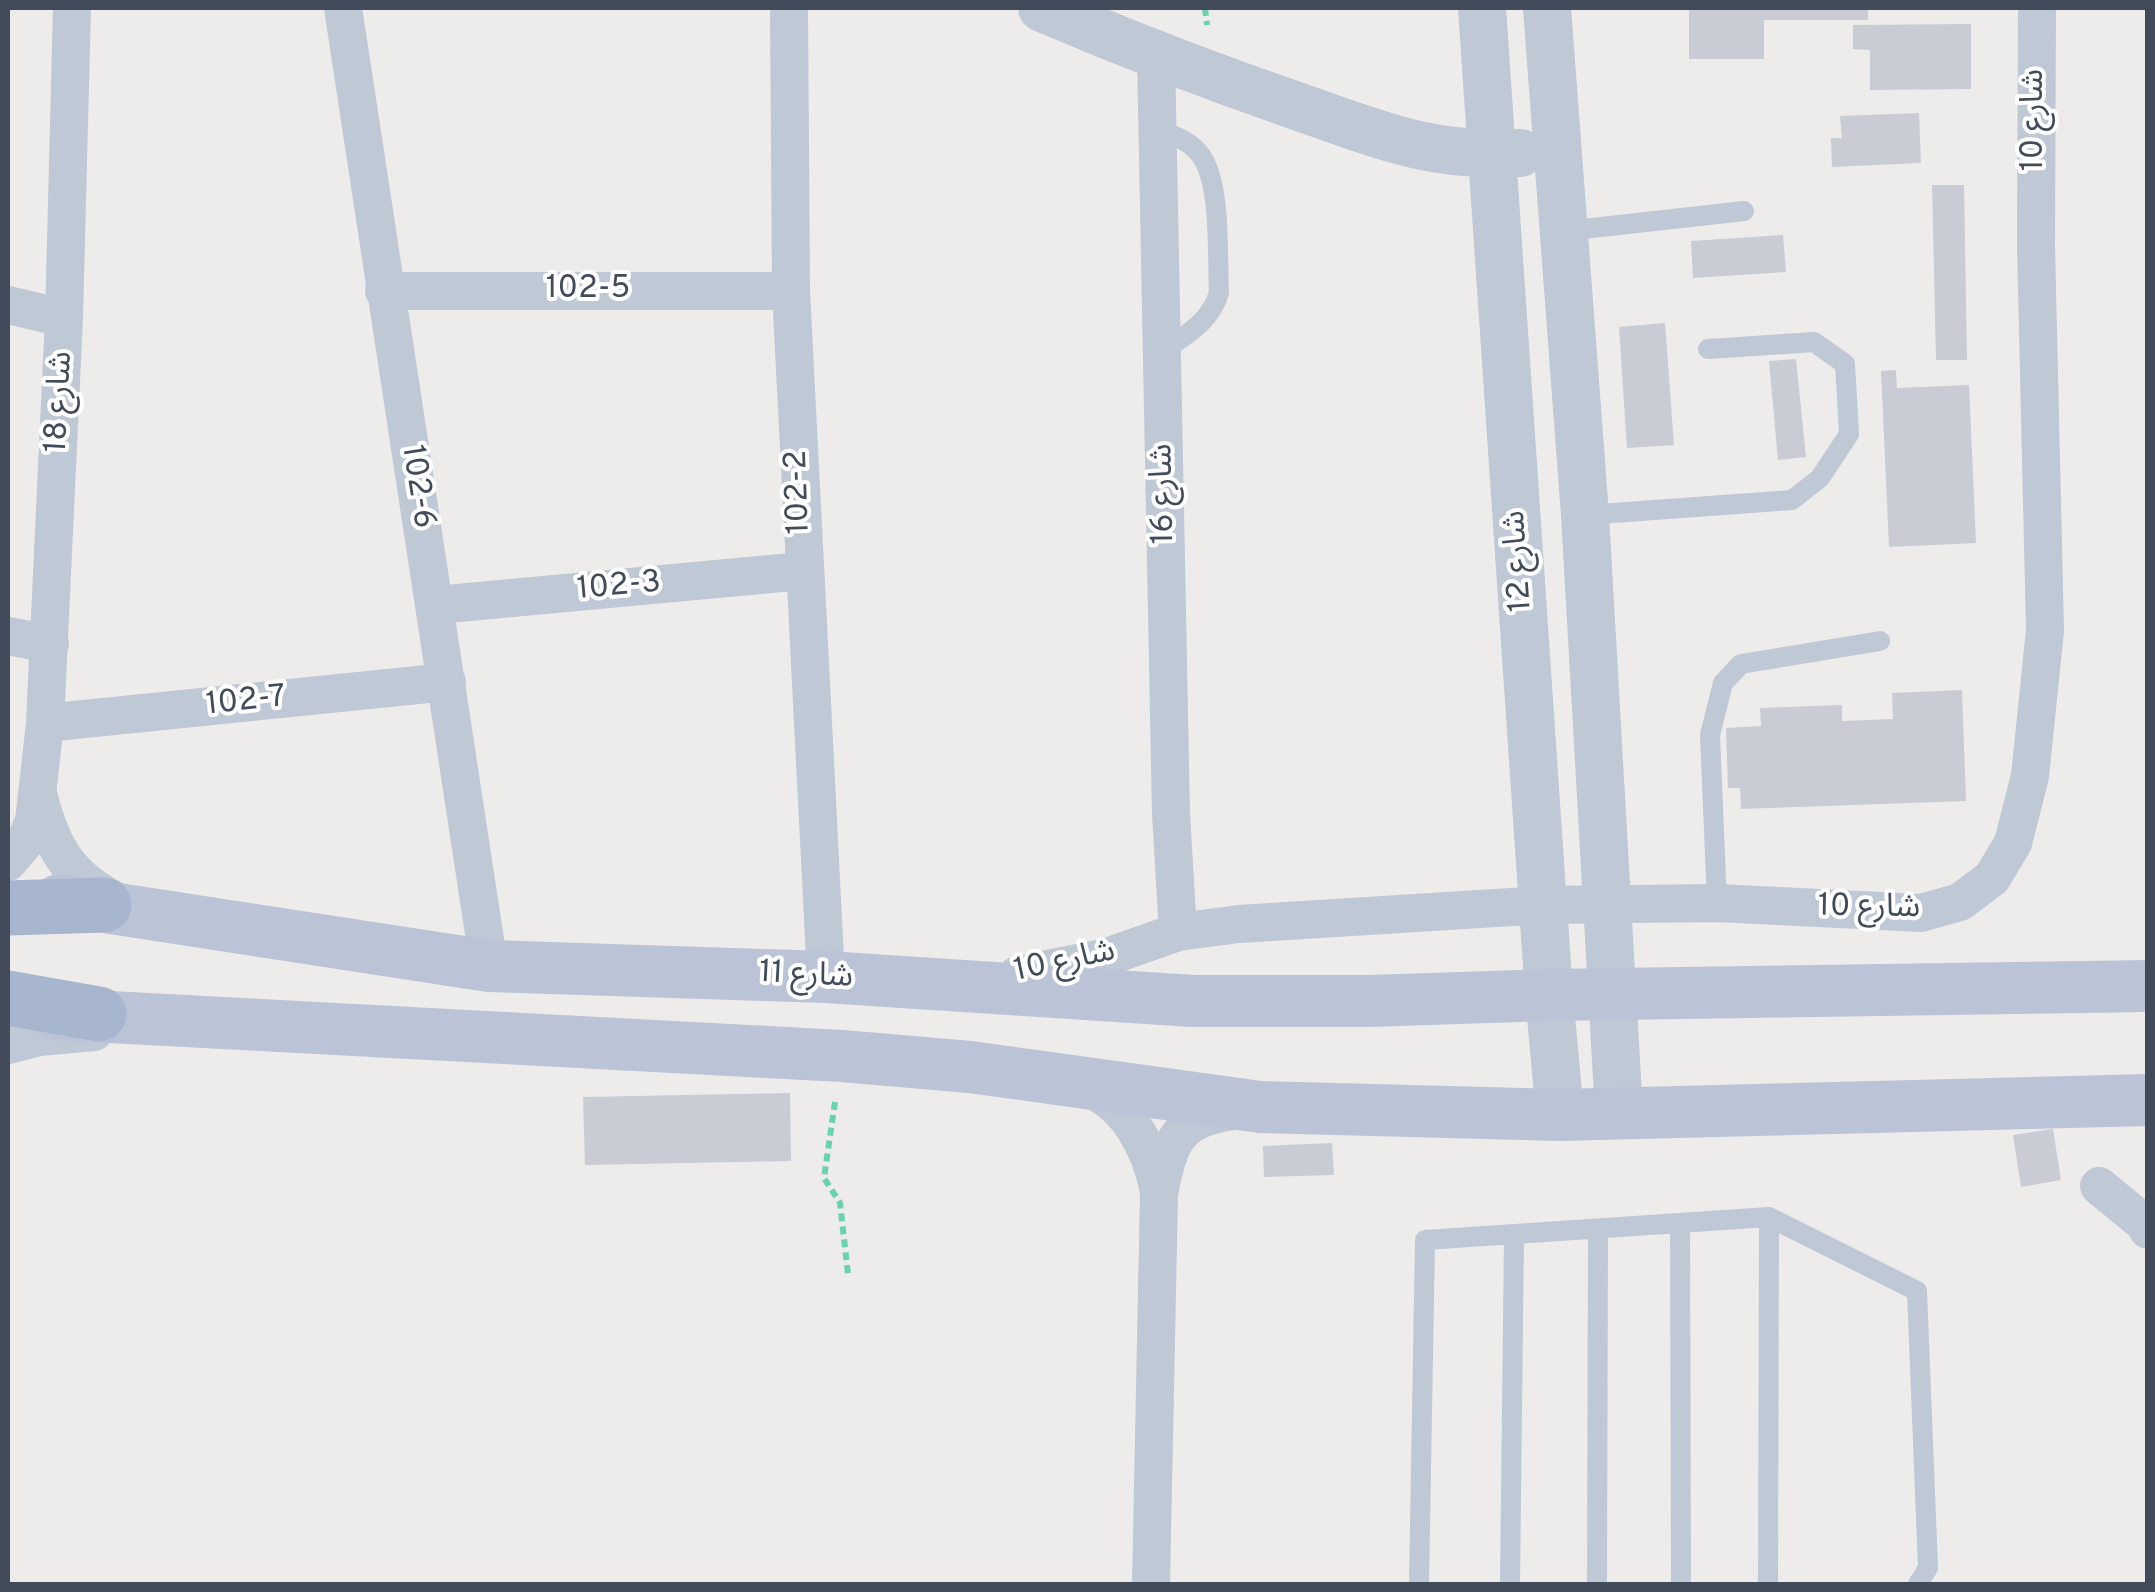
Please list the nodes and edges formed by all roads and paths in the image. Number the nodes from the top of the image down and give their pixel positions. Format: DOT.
graph roads {
  1 [pos="72,8"];
  2 [pos="343,8"];
  3 [pos="789,8"];
  4 [pos="1042,8"];
  5 [pos="1482,8"];
  6 [pos="1547,8"];
  7 [pos="2036,8"];
  8 [pos="1156,56"];
  9 [pos="1158,130"];
  10 [pos="1558,150"];
  11 [pos="1492,154"];
  12 [pos="1744,211"];
  13 [pos="1565,230"];
  14 [pos="384,291"];
  15 [pos="791,291"];
  16 [pos="8,305"];
  17 [pos="64,318"];
  18 [pos="1708,350"];
  19 [pos="1162,352"];
  20 [pos="1585,515"];
  21 [pos="803,571"];
  22 [pos="436,605"];
  23 [pos="8,636"];
  24 [pos="1880,641"];
  25 [pos="50,644"];
  26 [pos="446,682"];
  27 [pos="45,723"];
  28 [pos="39,797"];
  29 [pos="8,862"];
  30 [pos="8,895"];
  31 [pos="1716,903"];
  32 [pos="1544,905"];
  33 [pos="1606,905"];
  34 [pos="8,908"];
  35 [pos="122,909"];
  36 [pos="1178,932"];
  37 [pos="489,966"];
  38 [pos="826,977"];
  39 [pos="925,984"];
  40 [pos="2148,986"];
  41 [pos="1549,995"];
  42 [pos="1610,995"];
  43 [pos="8,998"];
  44 [pos="8,1013"];
  45 [pos="99,1014"];
  46 [pos="206,1024"];
  47 [pos="8,1045"];
  48 [pos="842,1056"];
  49 [pos="1065,1080"];
  50 [pos="2148,1100"];
  51 [pos="1260,1108"];
  52 [pos="1560,1114"];
  53 [pos="1619,1114"];
  54 [pos="2099,1186"];
  55 [pos="1159,1194"];
  56 [pos="1770,1217"];
  57 [pos="1680,1224"];
  58 [pos="1598,1229"];
  59 [pos="2148,1230"];
  60 [pos="1514,1236"];
  61 [pos="848,1274"];
  62 [pos="1151,1584"];
  63 [pos="1419,1584"];
  64 [pos="1510,1584"];
  65 [pos="1596,1584"];
  66 [pos="1681,1584"];
  67 [pos="1768,1584"];
  68 [pos="1918,1584"];
  1 -- 17 [label="street, شارع 18"];
  2 -- 14 [label="street, 102-6"];
  3 -- 15 [label="street, 102-2"];
  4 -- 8 [label="street"];
  5 -- 11 [label="street, شارع 12"];
  6 -- 10 [label="street, شارع 12"];
  7 -- 31 [label="street, شارع 10"];
  8 -- 9 [label="street, شارع 16"];
  8 -- 11 [label="street"];
  9 -- 19 [label="street, شارع 16"];
  9 -- 19 [label="lane"];
  10 -- 11 [label="street"];
  10 -- 13 [label="street, شارع 12"];
  11 -- 32 [label="street, شارع 12"];
  12 -- 13 [label="lane"];
  13 -- 20 [label="street, شارع 12"];
  14 -- 15 [label="street, 102-5"];
  14 -- 22 [label="street, 102-6"];
  15 -- 21 [label="street, 102-2"];
  16 -- 17 [label="street"];
  17 -- 25 [label="street, شارع 18"];
  18 -- 20 [label="lane"];
  19 -- 36 [label="street, شارع 16"];
  20 -- 33 [label="street, شارع 12"];
  21 -- 22 [label="street, 102-3"];
  21 -- 38 [label="street, 102-2"];
  22 -- 26 [label="street, 102-6"];
  23 -- 25 [label="street"];
  24 -- 31 [label="lane"];
  25 -- 27 [label="street, شارع 18"];
  26 -- 27 [label="street, 102-7"];
  26 -- 37 [label="street, 102-6"];
  27 -- 28 [label="street, شارع 18"];
  28 -- 29 [label="street"];
  28 -- 35 [label="street"];
  30 -- 35 [label="main road, شارع 11"];
  31 -- 33 [label="street, شارع 10"];
  32 -- 33 [label="street, شارع 10"];
  32 -- 36 [label="street, شارع 10"];
  32 -- 41 [label="street, شارع 12"];
  33 -- 42 [label="street, شارع 12"];
  34 -- 35 [label="main road"];
  35 -- 37 [label="main road, شارع 11"];
  36 -- 39 [label="street, شارع 10"];
  37 -- 38 [label="main road, شارع 11"];
  38 -- 39 [label="main road, شارع 11"];
  39 -- 41 [label="main road, شارع 11"];
  40 -- 42 [label="main road, شارع 11"];
  41 -- 42 [label="main road, شارع 11"];
  41 -- 52 [label="street, شارع 12"];
  42 -- 53 [label="street, شارع 12"];
  43 -- 45 [label="main road"];
  44 -- 45 [label="main road"];
  45 -- 46 [label="main road"];
  46 -- 47 [label="street"];
  46 -- 48 [label="main road"];
  48 -- 49 [label="main road"];
  48 -- 61 [label="path"];
  49 -- 51 [label="main road"];
  49 -- 55 [label="street"];
  50 -- 53 [label="main road"];
  51 -- 52 [label="main road"];
  51 -- 55 [label="street"];
  52 -- 53 [label="main road"];
  54 -- 59 [label="street"];
  55 -- 62 [label="street"];
  56 -- 57 [label="lane"];
  56 -- 67 [label="lane"];
  56 -- 68 [label="lane"];
  57 -- 58 [label="lane"];
  57 -- 66 [label="lane"];
  58 -- 60 [label="lane"];
  58 -- 65 [label="lane"];
  60 -- 63 [label="lane"];
  60 -- 64 [label="lane"];
}
